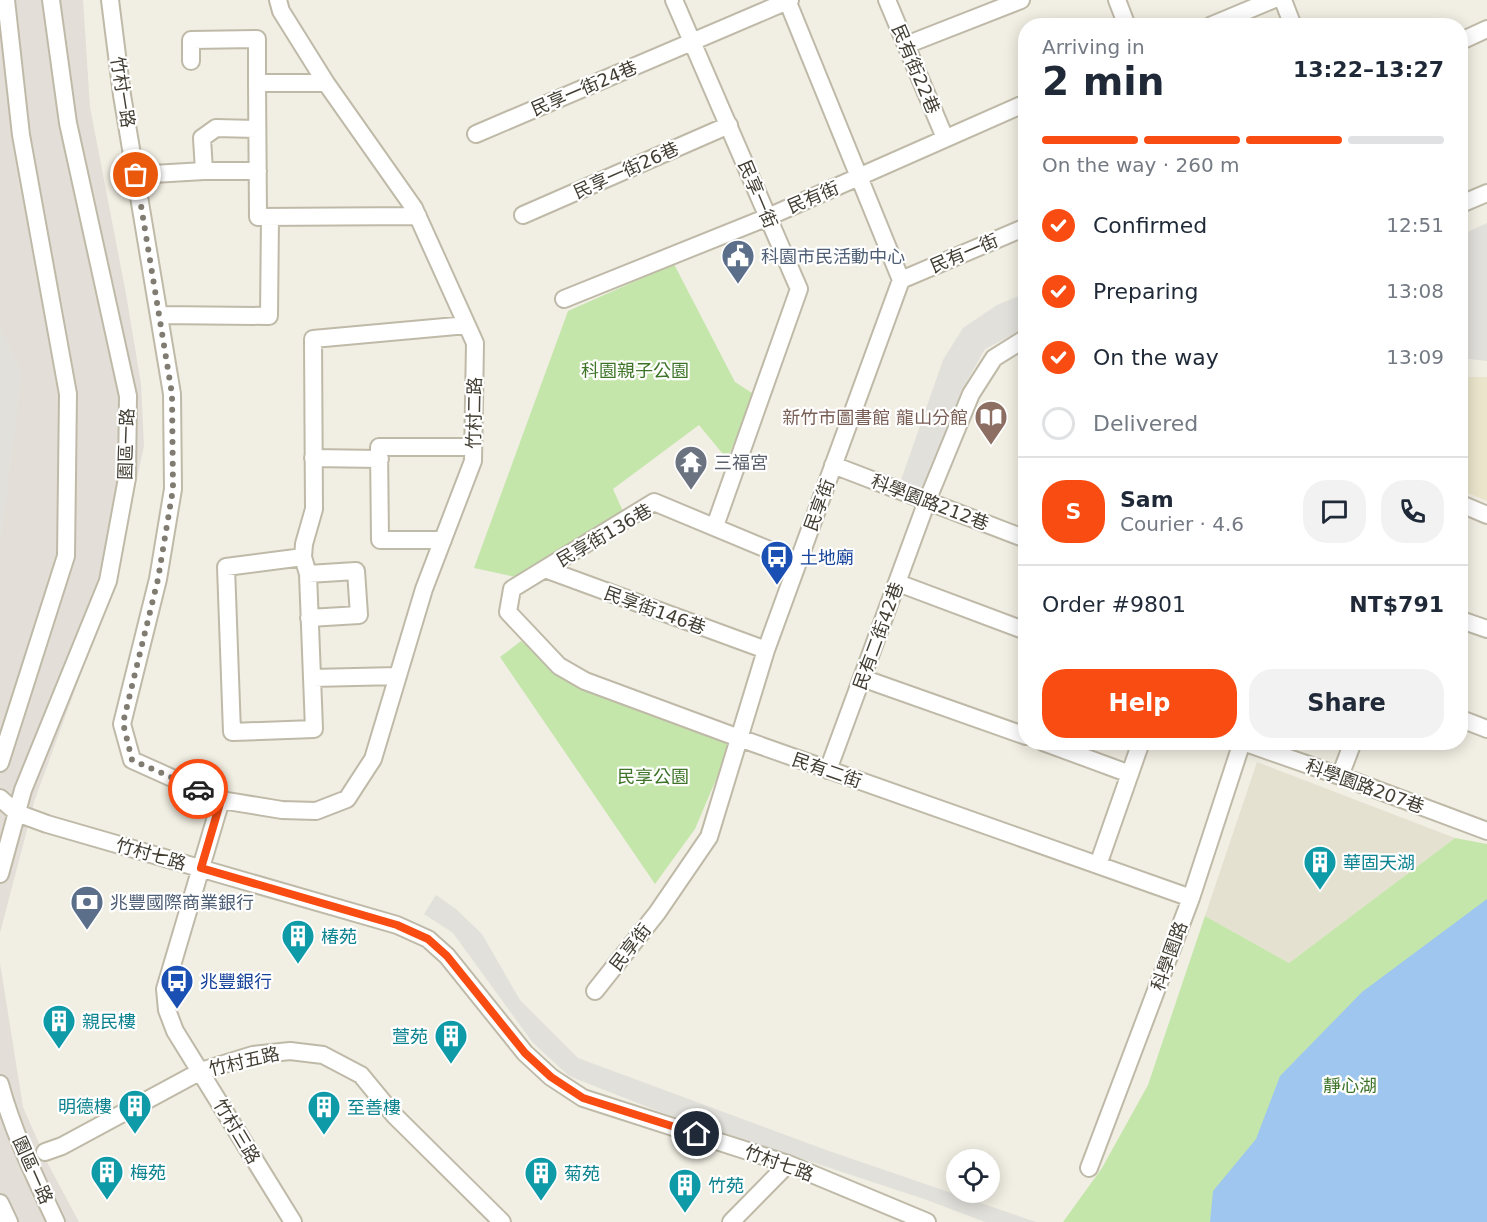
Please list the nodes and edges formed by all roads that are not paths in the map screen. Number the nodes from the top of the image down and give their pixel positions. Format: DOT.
graph roads {
  1 [pos="6,0"];
  2 [pos="51,0"];
  3 [pos="110,0"];
  4 [pos="278,0"];
  5 [pos="674,0"];
  6 [pos="788,0"];
  7 [pos="887,0"];
  8 [pos="1021,0"];
  9 [pos="1117,0"];
  10 [pos="1272,0"];
  11 [pos="1283,0"];
  12 [pos="1232,8"];
  13 [pos="1124,18"];
  14 [pos="1219,18"];
  15 [pos="1290,18"];
  16 [pos="1487,29"];
  17 [pos="1468,37"];
  18 [pos="693,41"];
  19 [pos="906,45"];
  20 [pos="191,61"];
  21 [pos="257,83"];
  22 [pos="326,83"];
  23 [pos="1018,106"];
  24 [pos="729,125"];
  25 [pos="257,129"];
  26 [pos="476,134"];
  27 [pos="945,138"];
  28 [pos="204,171"];
  29 [pos="258,171"];
  30 [pos="136,175"];
  31 [pos="860,177"];
  32 [pos="1487,193"];
  33 [pos="1468,201"];
  34 [pos="523,215"];
  35 [pos="418,216"];
  36 [pos="768,217"];
  37 [pos="270,218"];
  38 [pos="1018,230"];
  39 [pos="901,280"];
  40 [pos="564,298"];
  41 [pos="159,315"];
  42 [pos="467,325"];
  43 [pos="1018,343"];
  44 [pos="473,447"];
  45 [pos="313,458"];
  46 [pos="380,459"];
  47 [pos="833,465"];
  48 [pos="927,501"];
  49 [pos="1468,507"];
  50 [pos="1487,515"];
  51 [pos="715,526"];
  52 [pos="1018,532"];
  53 [pos="443,540"];
  54 [pos="303,557"];
  55 [pos="798,562"];
  56 [pos="545,569"];
  57 [pos="308,574"];
  58 [pos="898,583"];
  59 [pos="512,590"];
  60 [pos="309,618"];
  61 [pos="1468,622"];
  62 [pos="1018,629"];
  63 [pos="1487,629"];
  64 [pos="766,650"];
  65 [pos="398,676"];
  66 [pos="312,678"];
  67 [pos="862,678"];
  68 [pos="1468,722"];
  69 [pos="1487,729"];
  70 [pos="1018,733"];
  71 [pos="739,738"];
  72 [pos="1065,750"];
  73 [pos="1138,750"];
  74 [pos="1239,750"];
  75 [pos="1265,750"];
  76 [pos="1350,750"];
  77 [pos="0,762"];
  78 [pos="828,770"];
  79 [pos="1130,774"];
  80 [pos="1340,776"];
  81 [pos="0,798"];
  82 [pos="221,800"];
  83 [pos="8,814"];
  84 [pos="1487,831"];
  85 [pos="1098,865"];
  86 [pos="201,868"];
  87 [pos="0,874"];
  88 [pos="1191,898"];
  89 [pos="596,991"];
  90 [pos="201,1071"];
  91 [pos="0,1084"];
  92 [pos="45,1152"];
  93 [pos="788,1164"];
  94 [pos="1089,1168"];
  95 [pos="0,1203"];
  96 [pos="9,1222"];
  97 [pos="57,1222"];
  98 [pos="293,1222"];
  99 [pos="502,1222"];
  100 [pos="731,1222"];
  101 [pos="925,1222"];
  1 -- 77 [label="street"];
  2 -- 83 [label="street, 園區一路"];
  3 -- 30 [label="street, 竹村一路"];
  4 -- 22 [label="street, 竹村二路"];
  5 -- 18 [label="street, 民享一街"];
  6 -- 18 [label="street, 民享一街24巷"];
  6 -- 31 [label="street"];
  7 -- 19 [label="street, 民有街22巷"];
  8 -- 19 [label="street"];
  9 -- 13 [label="street"];
  10 -- 12 [label="street"];
  11 -- 15 [label="street"];
  12 -- 14 [label="street"];
  16 -- 17 [label="street"];
  18 -- 24 [label="street, 民享一街"];
  18 -- 26 [label="street, 民享一街24巷"];
  19 -- 27 [label="street, 民有街22巷"];
  20 -- 21 [label="street"];
  21 -- 22 [label="street"];
  21 -- 25 [label="street"];
  22 -- 35 [label="street, 竹村二路"];
  23 -- 27 [label="street, 民有街"];
  24 -- 34 [label="street, 民享一街26巷"];
  24 -- 36 [label="street, 民享一街"];
  25 -- 28 [label="street"];
  25 -- 29 [label="street"];
  27 -- 31 [label="street, 民有街"];
  28 -- 29 [label="street"];
  28 -- 30 [label="street"];
  29 -- 37 [label="street"];
  30 -- 41 [label="street, 竹村一路"];
  31 -- 36 [label="street, 民有街"];
  31 -- 39 [label="street"];
  32 -- 33 [label="street"];
  35 -- 37 [label="street"];
  35 -- 42 [label="street, 竹村二路"];
  36 -- 40 [label="street, 民有街"];
  36 -- 51 [label="street, 民享一街"];
  37 -- 41 [label="street"];
  38 -- 39 [label="street, 民有一街"];
  39 -- 47 [label="street, 民享街"];
  41 -- 82 [label="street, 竹村一路"];
  42 -- 44 [label="street, 竹村二路"];
  42 -- 45 [label="street"];
  43 -- 48 [label="street, 民有二街42巷"];
  44 -- 46 [label="street"];
  44 -- 53 [label="street, 竹村二路"];
  45 -- 46 [label="street"];
  45 -- 54 [label="street"];
  46 -- 53 [label="street"];
  47 -- 48 [label="street, 科學園路212巷"];
  47 -- 55 [label="street, 民享街"];
  48 -- 52 [label="street, 科學園路212巷"];
  48 -- 58 [label="street, 民有二街42巷"];
  49 -- 50 [label="street"];
  51 -- 55 [label="street, 民享街136巷"];
  51 -- 56 [label="street, 民享街136巷"];
  53 -- 65 [label="street, 竹村二路"];
  54 -- 57 [label="street"];
  54 -- 66 [label="street"];
  55 -- 64 [label="street, 民享街"];
  56 -- 59 [label="street, 民享街136巷"];
  56 -- 64 [label="street, 民享街146巷"];
  57 -- 60 [label="street"];
  57 -- 60 [label="street"];
  58 -- 62 [label="street"];
  58 -- 67 [label="street, 民有二街42巷"];
  59 -- 71 [label="street, 民有二街"];
  60 -- 66 [label="street"];
  61 -- 63 [label="street"];
  64 -- 71 [label="street, 民享街"];
  65 -- 66 [label="street"];
  65 -- 82 [label="street, 竹村二路"];
  67 -- 70 [label="street"];
  67 -- 78 [label="street, 民有二街42巷"];
  68 -- 69 [label="street"];
  71 -- 78 [label="street, 民有二街"];
  71 -- 89 [label="street, 民享街"];
  72 -- 79 [label="street"];
  73 -- 79 [label="street"];
  74 -- 88 [label="street, 科學園路"];
  75 -- 80 [label="street, 科學園路207巷"];
  76 -- 80 [label="street"];
  78 -- 85 [label="street, 民有二街"];
  79 -- 85 [label="street"];
  80 -- 84 [label="street, 科學園路207巷"];
  81 -- 83 [label="street, 竹村七路"];
  82 -- 86 [label="street"];
  83 -- 86 [label="street, 竹村七路"];
  83 -- 87 [label="street, 園區一路"];
  85 -- 88 [label="street, 民有二街"];
  86 -- 90 [label="street, 竹村三路"];
  86 -- 93 [label="street, 竹村七路"];
  88 -- 94 [label="street, 科學園路"];
  90 -- 92 [label="street, 竹村五路"];
  90 -- 98 [label="street, 竹村三路"];
  90 -- 99 [label="street, 竹村五路"];
  91 -- 97 [label="street, 園區一路"];
  93 -- 100 [label="street"];
  93 -- 101 [label="street, 竹村七路"];
  95 -- 96 [label="street"];
}
